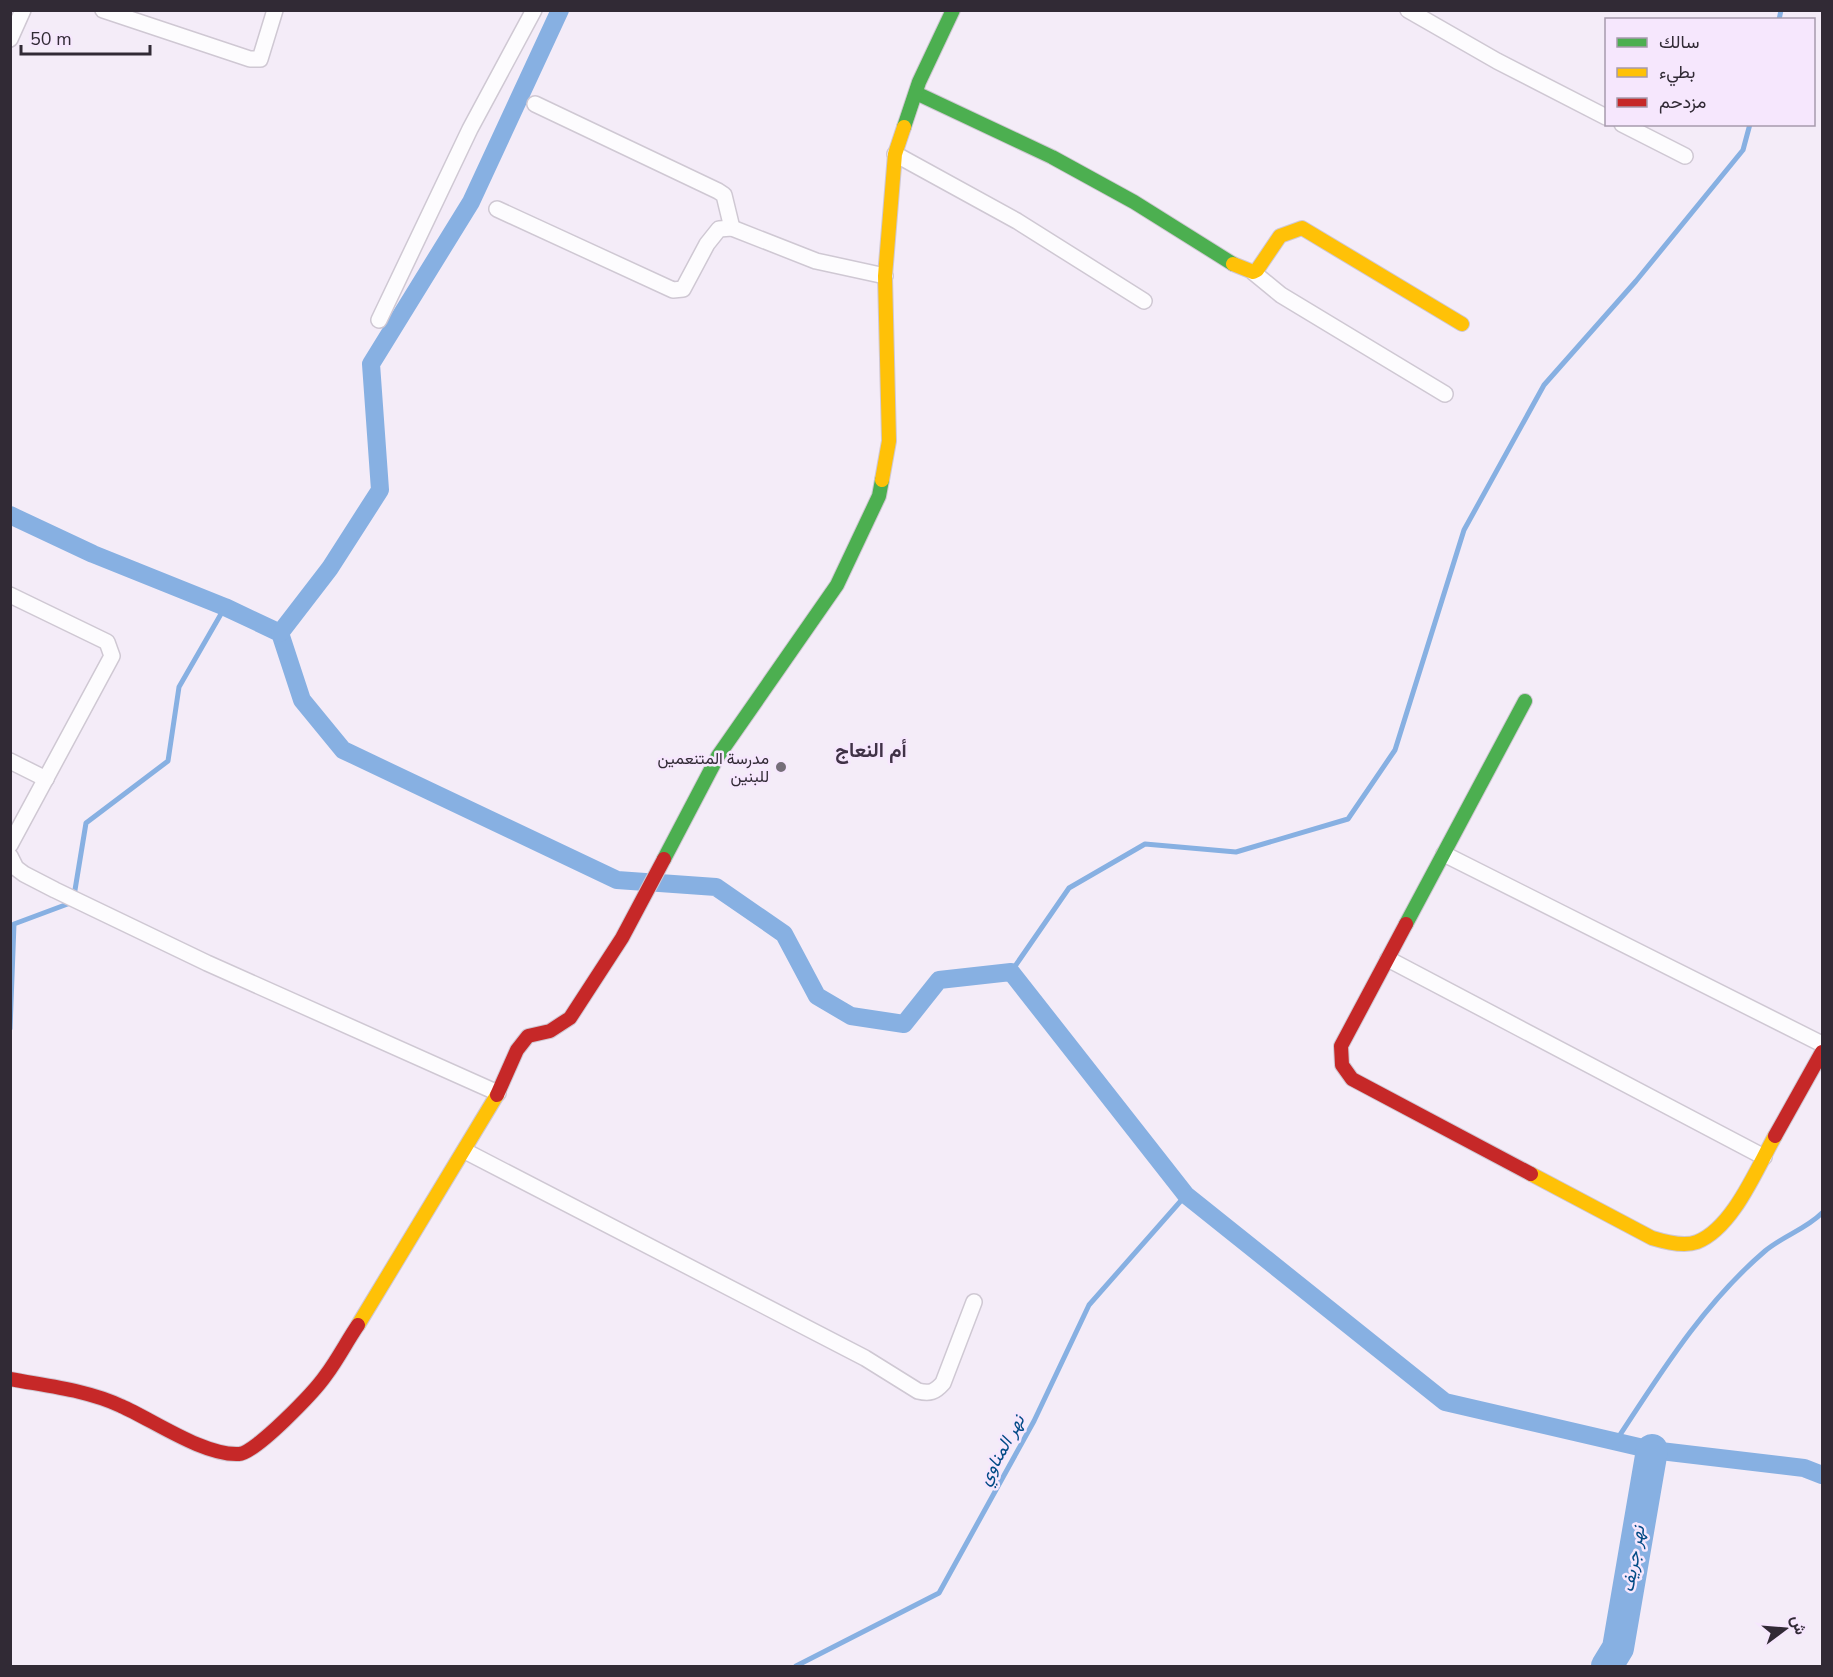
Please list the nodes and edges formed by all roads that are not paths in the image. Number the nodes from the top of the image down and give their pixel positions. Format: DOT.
graph roads {
  1 [pos="23,10"];
  2 [pos="103,10"];
  3 [pos="275,10"];
  4 [pos="534,10"];
  5 [pos="953,10"];
  6 [pos="1408,10"];
  7 [pos="10,39"];
  8 [pos="916,93"];
  9 [pos="535,104"];
  10 [pos="1605,116"];
  11 [pos="1626,126"];
  12 [pos="895,154"];
  13 [pos="1685,156"];
  14 [pos="497,209"];
  15 [pos="732,228"];
  16 [pos="1253,272"];
  17 [pos="885,276"];
  18 [pos="1143,301"];
  19 [pos="379,320"];
  20 [pos="1462,324"];
  21 [pos="1445,394"];
  22 [pos="10,595"];
  23 [pos="1525,701"];
  24 [pos="10,761"];
  25 [pos="46,779"];
  26 [pos="10,845"];
  27 [pos="1444,854"];
  28 [pos="10,856"];
  29 [pos="1388,959"];
  30 [pos="1822,1044"];
  31 [pos="1822,1052"];
  32 [pos="498,1093"];
  33 [pos="465,1151"];
  34 [pos="1764,1156"];
  35 [pos="974,1302"];
  36 [pos="10,1378"];
  1 -- 7 [label="street"];
  2 -- 3 [label="street"];
  4 -- 19 [label="street"];
  5 -- 8 [label="street"];
  6 -- 10 [label="street"];
  8 -- 12 [label="street"];
  8 -- 16 [label="street"];
  9 -- 15 [label="street"];
  11 -- 13 [label="street"];
  12 -- 17 [label="street"];
  12 -- 18 [label="street"];
  14 -- 15 [label="street"];
  15 -- 17 [label="street"];
  16 -- 20 [label="street"];
  16 -- 21 [label="street"];
  17 -- 32 [label="street"];
  22 -- 25 [label="street"];
  23 -- 27 [label="street"];
  24 -- 25 [label="street"];
  25 -- 26 [label="street"];
  27 -- 29 [label="street"];
  27 -- 30 [label="street"];
  28 -- 32 [label="street"];
  29 -- 34 [label="street"];
  29 -- 34 [label="street"];
  31 -- 34 [label="street"];
  32 -- 33 [label="street"];
  33 -- 35 [label="street"];
  33 -- 36 [label="street"];
}
